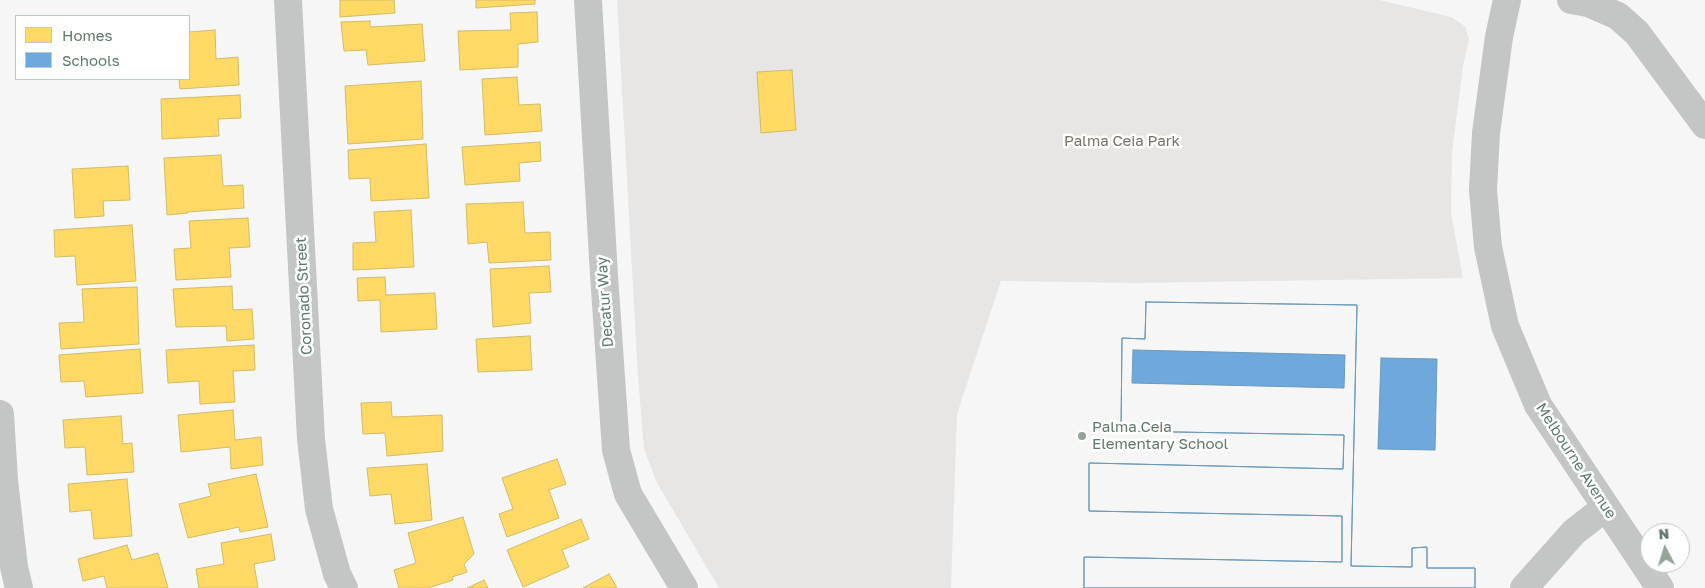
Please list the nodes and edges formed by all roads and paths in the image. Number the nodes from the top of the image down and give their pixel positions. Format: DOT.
graph roads {
  1 [pos="288,0"];
  2 [pos="588,0"];
  3 [pos="1507,0"];
  4 [pos="1571,0"];
  5 [pos="1705,125"];
  6 [pos="0,414"];
  7 [pos="1606,507"];
  8 [pos="11,575"];
  9 [pos="344,588"];
  10 [pos="684,588"];
  11 [pos="1524,588"];
  12 [pos="1660,588"];
  1 -- 9 [label="street, Coronado Street"];
  2 -- 10 [label="street, Decatur Way"];
  3 -- 7 [label="street, Melbourne Avenue"];
  4 -- 5 [label="street"];
  6 -- 8 [label="street"];
  7 -- 11 [label="street"];
  7 -- 12 [label="street, Melbourne Avenue"];
}
